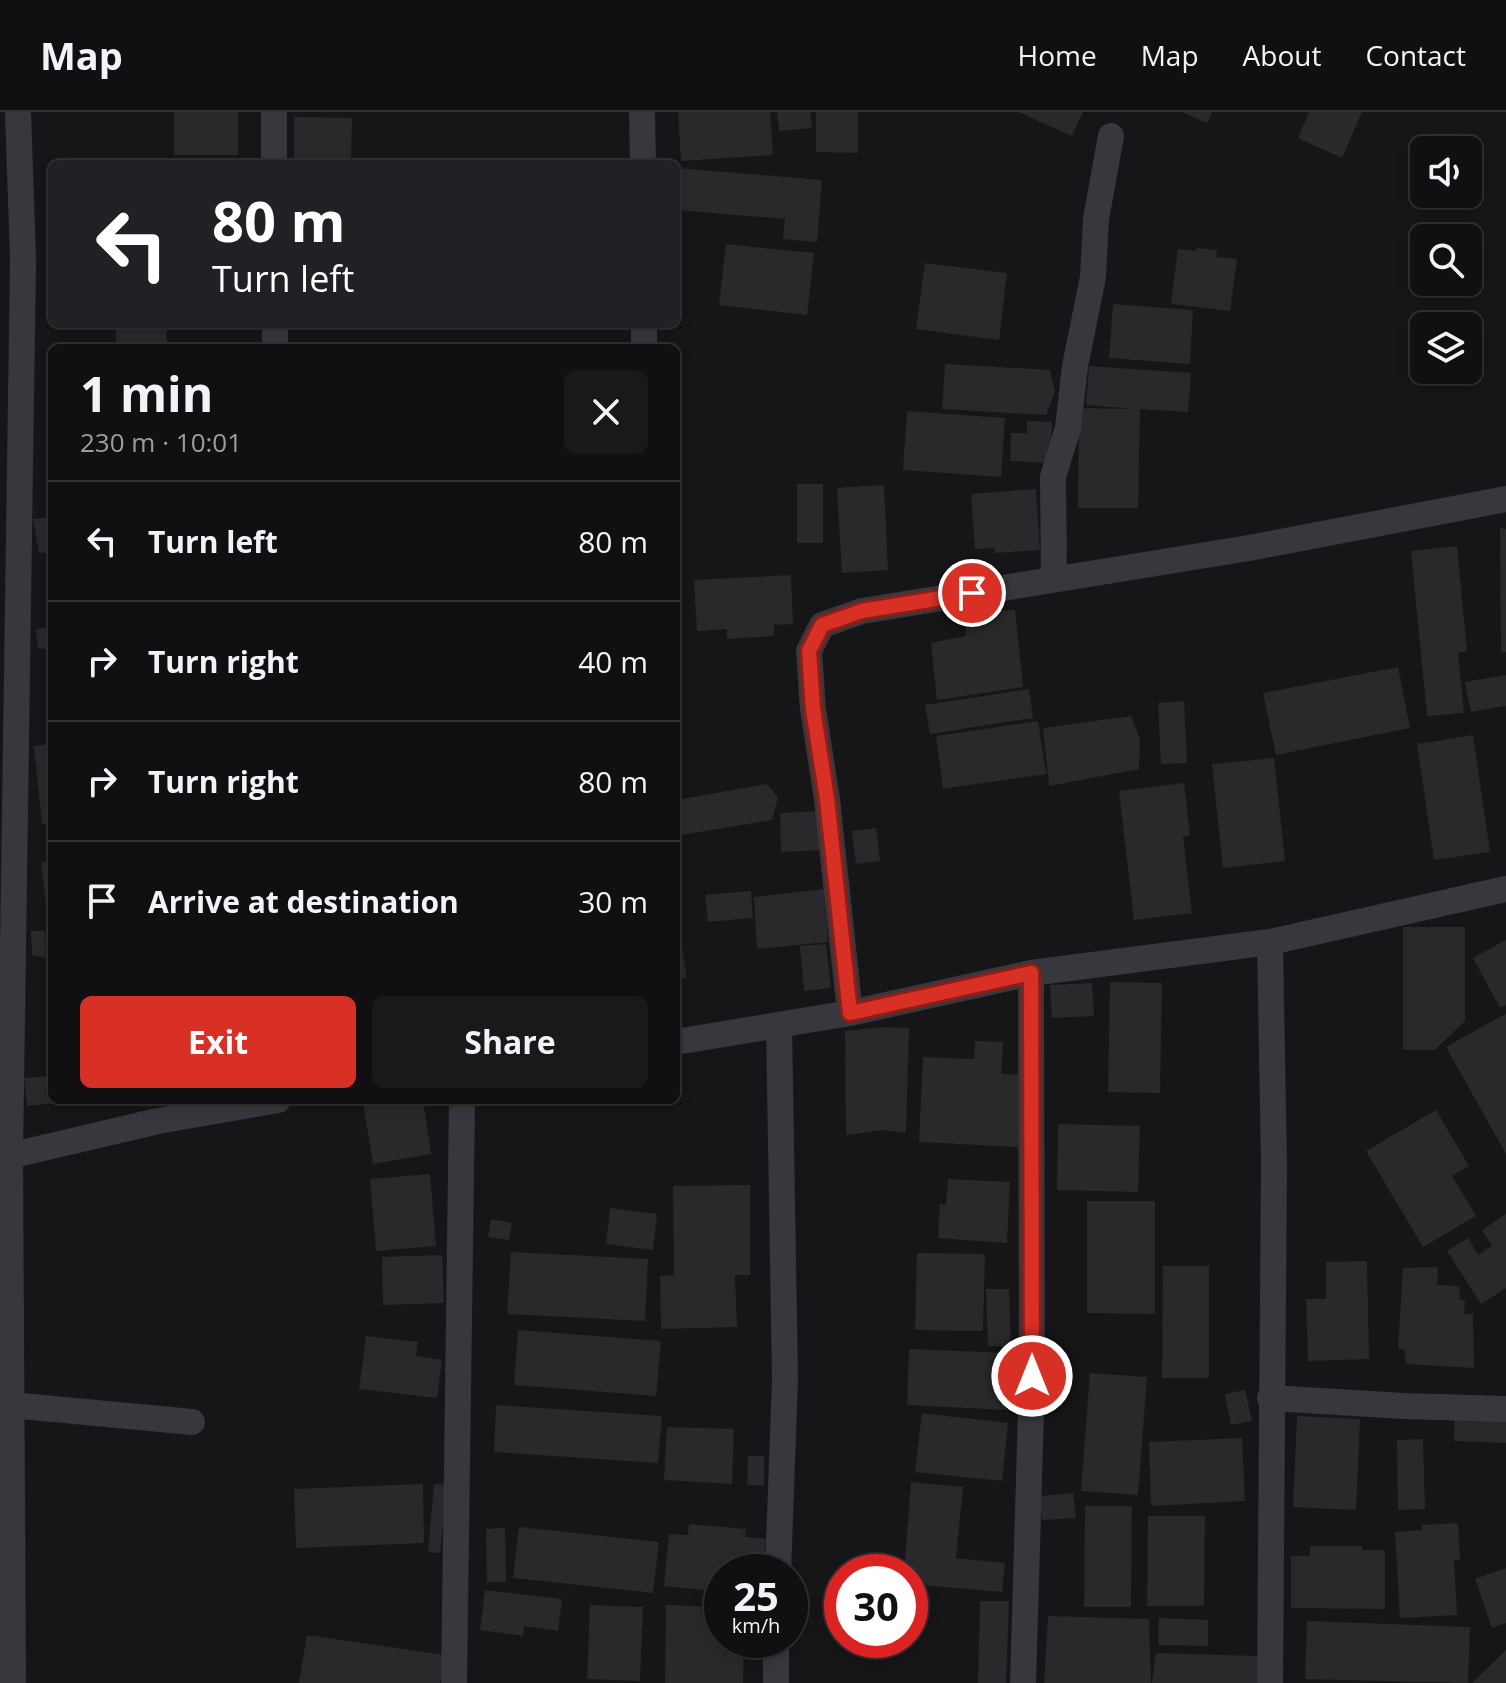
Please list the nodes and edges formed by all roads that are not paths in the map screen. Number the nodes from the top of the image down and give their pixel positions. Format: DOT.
graph roads {
  1 [pos="18,112"];
  2 [pos="274,112"];
  3 [pos="642,112"];
  4 [pos="1111,136"];
  5 [pos="274,160"];
  6 [pos="643,160"];
  7 [pos="11,259"];
  8 [pos="1506,499"];
  9 [pos="1054,579"];
  10 [pos="1506,889"];
  11 [pos="1270,942"];
  12 [pos="1031,973"];
  13 [pos="850,1013"];
  14 [pos="779,1025"];
  15 [pos="680,1041"];
  16 [pos="255,1104"];
  17 [pos="462,1104"];
  18 [pos="5,1156"];
  19 [pos="1270,1398"];
  20 [pos="11,1405"];
  21 [pos="1506,1409"];
  22 [pos="192,1422"];
  23 [pos="779,1554"];
  24 [pos="776,1658"];
  25 [pos="13,1683"];
  26 [pos="454,1683"];
  27 [pos="776,1683"];
  28 [pos="1023,1683"];
  29 [pos="1270,1683"];
  1 -- 7 [label="street"];
  2 -- 5 [label="street"];
  3 -- 6 [label="street"];
  4 -- 9 [label="street"];
  7 -- 18 [label="street"];
  8 -- 9 [label="street"];
  9 -- 13 [label="street"];
  10 -- 11 [label="street"];
  11 -- 12 [label="street"];
  11 -- 19 [label="street"];
  12 -- 13 [label="street"];
  12 -- 28 [label="street"];
  13 -- 14 [label="street"];
  14 -- 15 [label="street"];
  14 -- 23 [label="street"];
  16 -- 18 [label="street"];
  17 -- 26 [label="street"];
  18 -- 20 [label="street"];
  19 -- 21 [label="street"];
  19 -- 29 [label="street"];
  20 -- 22 [label="street"];
  20 -- 25 [label="street"];
  24 -- 27 [label="street"];
}
